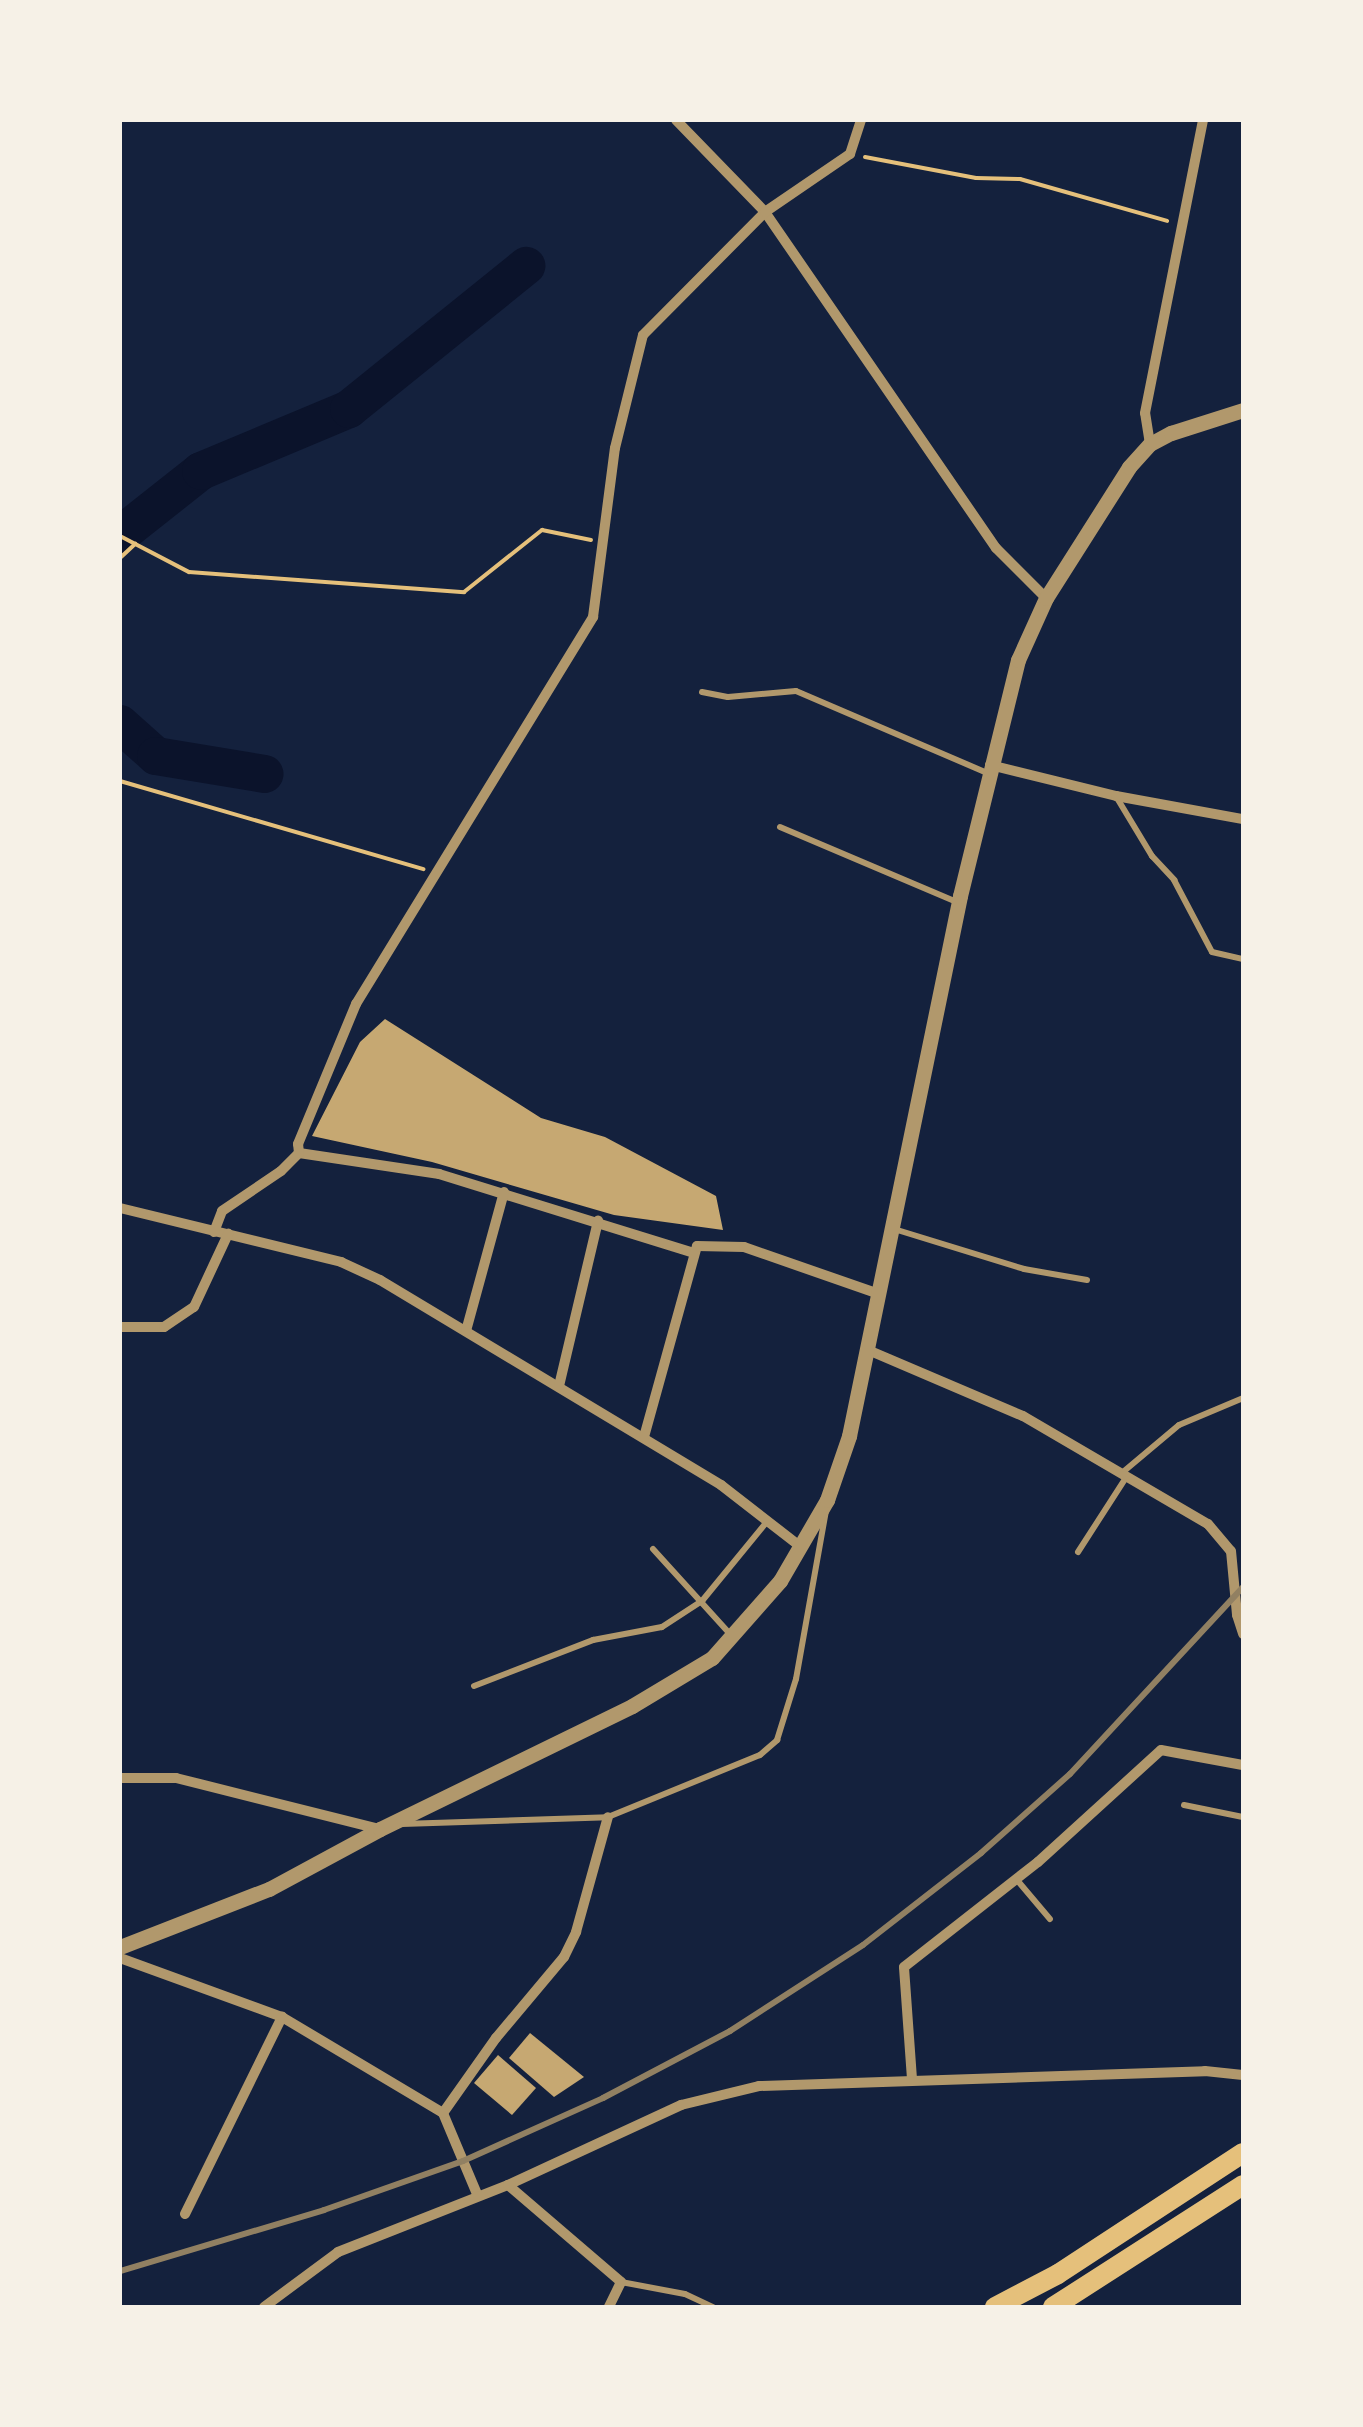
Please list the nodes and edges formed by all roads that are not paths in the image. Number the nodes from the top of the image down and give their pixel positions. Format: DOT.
graph roads {
  1 [pos="676,120"];
  2 [pos="861,120"];
  3 [pos="1203,120"];
  4 [pos="766,212"];
  5 [pos="1243,410"];
  6 [pos="1150,444"];
  7 [pos="1046,598"];
  8 [pos="702,692"];
  9 [pos="988,769"];
  10 [pos="1116,796"];
  11 [pos="1243,818"];
  12 [pos="780,827"];
  13 [pos="958,902"];
  14 [pos="1243,959"];
  15 [pos="299,1153"];
  16 [pos="504,1192"];
  17 [pos="120,1208"];
  18 [pos="598,1221"];
  19 [pos="893,1228"];
  20 [pos="214,1232"];
  21 [pos="228,1234"];
  22 [pos="694,1253"];
  23 [pos="1087,1280"];
  24 [pos="879,1294"];
  25 [pos="120,1327"];
  26 [pos="466,1331"];
  27 [pos="868,1350"];
  28 [pos="559,1386"];
  29 [pos="1243,1398"];
  30 [pos="644,1437"];
  31 [pos="1125,1473"];
  32 [pos="827,1500"];
  33 [pos="765,1524"];
  34 [pos="801,1547"];
  35 [pos="652,1549"];
  36 [pos="1078,1552"];
  37 [pos="702,1601"];
  38 [pos="1243,1634"];
  39 [pos="734,1639"];
  40 [pos="474,1686"];
  41 [pos="1243,1765"];
  42 [pos="120,1778"];
  43 [pos="1184,1806"];
  44 [pos="608,1817"];
  45 [pos="1243,1817"];
  46 [pos="385,1827"];
  47 [pos="1016,1879"];
  48 [pos="1050,1919"];
  49 [pos="120,1947"];
  50 [pos="120,1958"];
  51 [pos="282,2018"];
  52 [pos="1243,2075"];
  53 [pos="912,2079"];
  54 [pos="443,2113"];
  55 [pos="1243,2153"];
  56 [pos="508,2185"];
  57 [pos="1243,2185"];
  58 [pos="477,2194"];
  59 [pos="185,2214"];
  60 [pos="621,2282"];
  61 [pos="264,2307"];
  62 [pos="609,2307"];
  63 [pos="713,2307"];
  64 [pos="995,2307"];
  65 [pos="1052,2307"];
  1 -- 4 [label="street"];
  2 -- 4 [label="street"];
  3 -- 6 [label="street"];
  4 -- 7 [label="street"];
  4 -- 15 [label="street"];
  5 -- 6 [label="street"];
  6 -- 7 [label="street"];
  7 -- 9 [label="street"];
  8 -- 9 [label="lane"];
  9 -- 10 [label="street"];
  9 -- 13 [label="street"];
  10 -- 11 [label="street"];
  10 -- 14 [label="lane"];
  12 -- 13 [label="lane"];
  13 -- 19 [label="street"];
  15 -- 16 [label="street"];
  15 -- 20 [label="street"];
  16 -- 18 [label="street"];
  16 -- 26 [label="street"];
  17 -- 20 [label="street"];
  18 -- 22 [label="street"];
  18 -- 28 [label="street"];
  19 -- 23 [label="lane"];
  19 -- 24 [label="street"];
  20 -- 21 [label="street"];
  21 -- 25 [label="street"];
  21 -- 26 [label="street"];
  22 -- 24 [label="street"];
  22 -- 30 [label="street"];
  24 -- 27 [label="street"];
  26 -- 28 [label="street"];
  27 -- 31 [label="street"];
  27 -- 32 [label="street"];
  28 -- 30 [label="street"];
  29 -- 31 [label="lane"];
  30 -- 33 [label="street"];
  31 -- 36 [label="lane"];
  31 -- 38 [label="street"];
  32 -- 34 [label="street"];
  32 -- 44 [label="lane"];
  33 -- 34 [label="street"];
  33 -- 37 [label="lane"];
  34 -- 39 [label="street"];
  35 -- 37 [label="lane"];
  37 -- 39 [label="lane"];
  37 -- 40 [label="lane"];
  39 -- 46 [label="street"];
  41 -- 47 [label="street"];
  42 -- 46 [label="street"];
  43 -- 45 [label="lane"];
  44 -- 46 [label="lane"];
  44 -- 54 [label="street"];
  46 -- 49 [label="street"];
  47 -- 48 [label="lane"];
  47 -- 53 [label="street"];
  50 -- 51 [label="street"];
  51 -- 54 [label="street"];
  51 -- 59 [label="street"];
  52 -- 53 [label="street"];
  53 -- 56 [label="street"];
  54 -- 58 [label="street"];
  55 -- 64 [label="highway"];
  56 -- 58 [label="street"];
  56 -- 60 [label="street"];
  57 -- 65 [label="highway"];
  58 -- 61 [label="street"];
  60 -- 62 [label="street"];
  60 -- 63 [label="lane"];
}
